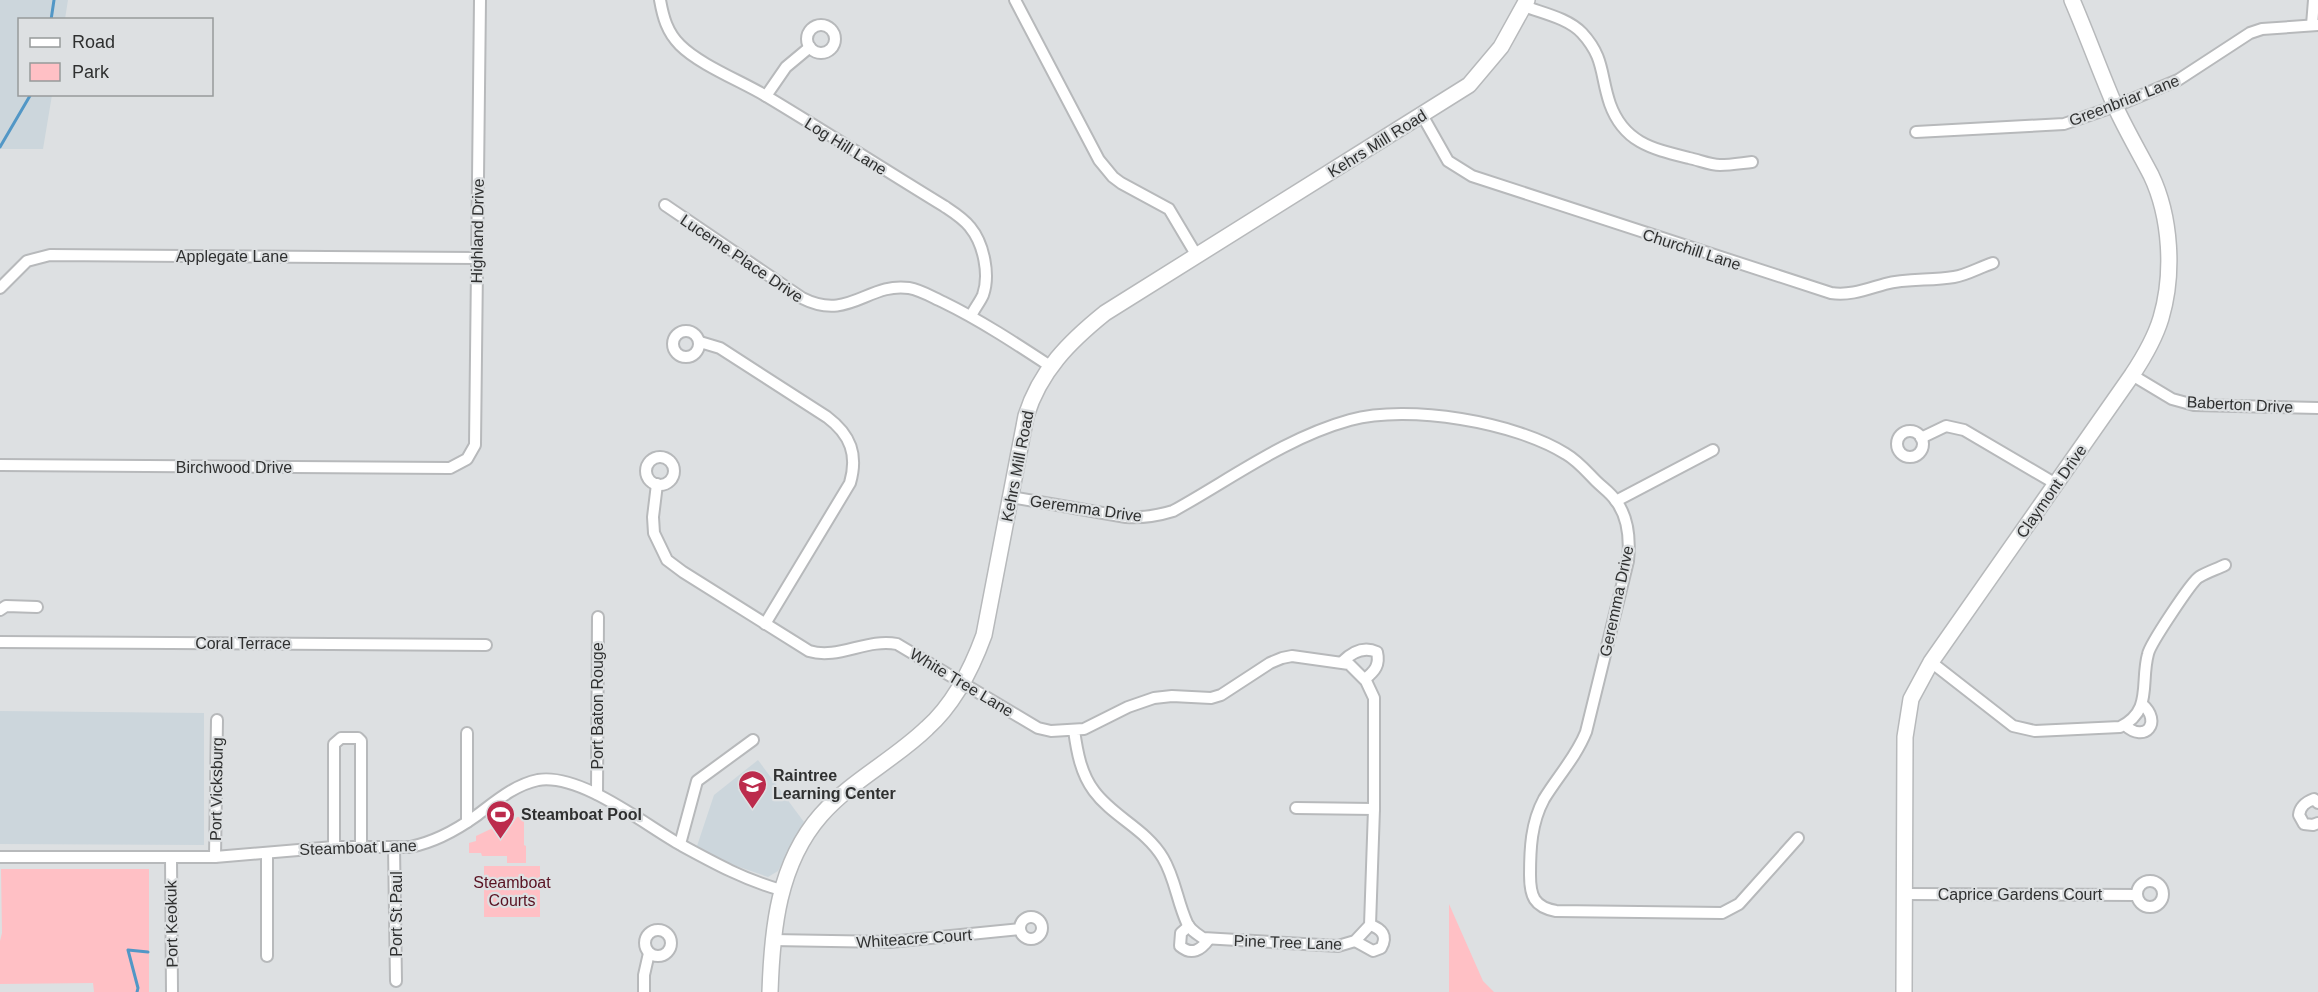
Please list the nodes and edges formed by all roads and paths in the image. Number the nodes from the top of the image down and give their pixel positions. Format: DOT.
graph roads {
  1 [pos="480,0"];
  2 [pos="660,0"];
  3 [pos="1016,0"];
  4 [pos="2072,0"];
  5 [pos="2314,0"];
  6 [pos="1526,3"];
  7 [pos="2315,25"];
  8 [pos="810,47"];
  9 [pos="766,96"];
  10 [pos="2116,106"];
  11 [pos="1422,116"];
  12 [pos="1916,132"];
  13 [pos="1752,162"];
  14 [pos="664,205"];
  15 [pos="1197,256"];
  16 [pos="476,258"];
  17 [pos="1993,263"];
  18 [pos="0,288"];
  19 [pos="971,316"];
  20 [pos="700,342"];
  21 [pos="1050,366"];
  22 [pos="2132,375"];
  23 [pos="2318,408"];
  24 [pos="1921,438"];
  25 [pos="1713,450"];
  26 [pos="466,459"];
  27 [pos="0,465"];
  28 [pos="657,484"];
  29 [pos="2056,484"];
  30 [pos="1011,497"];
  31 [pos="1616,501"];
  32 [pos="2225,566"];
  33 [pos="37,607"];
  34 [pos="0,610"];
  35 [pos="598,617"];
  36 [pos="765,624"];
  37 [pos="0,642"];
  38 [pos="486,645"];
  39 [pos="1342,662"];
  40 [pos="1931,662"];
  41 [pos="1365,679"];
  42 [pos="963,682"];
  43 [pos="2142,704"];
  44 [pos="217,720"];
  45 [pos="2125,725"];
  46 [pos="1074,730"];
  47 [pos="467,733"];
  48 [pos="753,740"];
  49 [pos="597,794"];
  50 [pos="2317,799"];
  51 [pos="1296,808"];
  52 [pos="1374,809"];
  53 [pos="467,822"];
  54 [pos="2318,823"];
  55 [pos="1798,838"];
  56 [pos="680,844"];
  57 [pos="334,847"];
  58 [pos="361,847"];
  59 [pos="394,847"];
  60 [pos="267,853"];
  61 [pos="0,856"];
  62 [pos="171,857"];
  63 [pos="215,857"];
  64 [pos="781,890"];
  65 [pos="1903,894"];
  66 [pos="2137,895"];
  67 [pos="1189,926"];
  68 [pos="1020,929"];
  69 [pos="1209,939"];
  70 [pos="772,940"];
  71 [pos="650,953"];
  72 [pos="267,956"];
  73 [pos="396,981"];
  74 [pos="172,992"];
  75 [pos="644,992"];
  76 [pos="770,992"];
  77 [pos="1904,992"];
  1 -- 16 [label="street, Highland Drive"];
  2 -- 9 [label="street, Log Hill Lane"];
  3 -- 15 [label="street"];
  4 -- 10 [label="street, Claymont Drive"];
  5 -- 7 [label="street"];
  6 -- 11 [label="street, Kehrs Mill Road"];
  6 -- 13 [label="street"];
  7 -- 10 [label="street, Greenbriar Lane"];
  8 -- 9 [label="street"];
  9 -- 19 [label="street, Log Hill Lane"];
  10 -- 12 [label="street, Greenbriar Lane"];
  10 -- 22 [label="street, Claymont Drive"];
  11 -- 15 [label="street, Kehrs Mill Road"];
  11 -- 17 [label="street, Churchill Lane"];
  14 -- 19 [label="street, Lucerne Place Drive"];
  15 -- 21 [label="street, Kehrs Mill Road"];
  16 -- 18 [label="street, Applegate Lane"];
  16 -- 26 [label="street, Highland Drive"];
  19 -- 21 [label="street, Lucerne Place Drive"];
  20 -- 36 [label="street"];
  21 -- 30 [label="street, Kehrs Mill Road"];
  22 -- 23 [label="street, Baberton Drive"];
  22 -- 29 [label="street, Claymont Drive"];
  24 -- 29 [label="street"];
  25 -- 31 [label="street"];
  26 -- 27 [label="street, Birchwood Drive"];
  28 -- 36 [label="street, White Tree Lane"];
  29 -- 40 [label="street, Claymont Drive"];
  30 -- 31 [label="street, Geremma Drive"];
  30 -- 42 [label="street, Kehrs Mill Road"];
  31 -- 55 [label="street, Geremma Drive"];
  32 -- 43 [label="street"];
  33 -- 34 [label="street"];
  35 -- 49 [label="street, Port Baton Rouge"];
  36 -- 42 [label="street, White Tree Lane"];
  37 -- 38 [label="street, Coral Terrace"];
  39 -- 41 [label="street, White Tree Lane"];
  39 -- 41 [label="street"];
  39 -- 46 [label="street, White Tree Lane"];
  40 -- 45 [label="street"];
  40 -- 65 [label="street, Claymont Drive"];
  41 -- 52 [label="street"];
  42 -- 46 [label="street, White Tree Lane"];
  42 -- 64 [label="street, Kehrs Mill Road"];
  43 -- 45 [label="street"];
  43 -- 45 [label="street"];
  44 -- 63 [label="street, Port Vicksburg"];
  46 -- 67 [label="street, Pine Tree Lane"];
  47 -- 53 [label="street"];
  48 -- 56 [label="street"];
  49 -- 53 [label="street, Steamboat Lane"];
  49 -- 56 [label="street, Steamboat Lane"];
  50 -- 54 [label="street"];
  51 -- 52 [label="street"];
  52 -- 69 [label="street, Pine Tree Lane"];
  53 -- 59 [label="street, Steamboat Lane"];
  56 -- 64 [label="street, Steamboat Lane"];
  57 -- 58 [label="street, Steamboat Lane"];
  57 -- 58 [label="street"];
  57 -- 60 [label="street, Steamboat Lane"];
  58 -- 59 [label="street, Steamboat Lane"];
  59 -- 73 [label="street, Port St Paul"];
  60 -- 63 [label="street, Steamboat Lane"];
  60 -- 72 [label="street"];
  61 -- 62 [label="street, Steamboat Lane"];
  62 -- 63 [label="street, Steamboat Lane"];
  62 -- 74 [label="street, Port Keokuk"];
  64 -- 70 [label="street, Kehrs Mill Road"];
  65 -- 66 [label="street, Caprice Gardens Court"];
  65 -- 77 [label="street, Claymont Drive"];
  67 -- 69 [label="street, Pine Tree Lane"];
  67 -- 69 [label="street, Pine Tree Lane"];
  68 -- 70 [label="street, Whiteacre Court"];
  70 -- 76 [label="street, Kehrs Mill Road"];
  71 -- 75 [label="street"];
}
